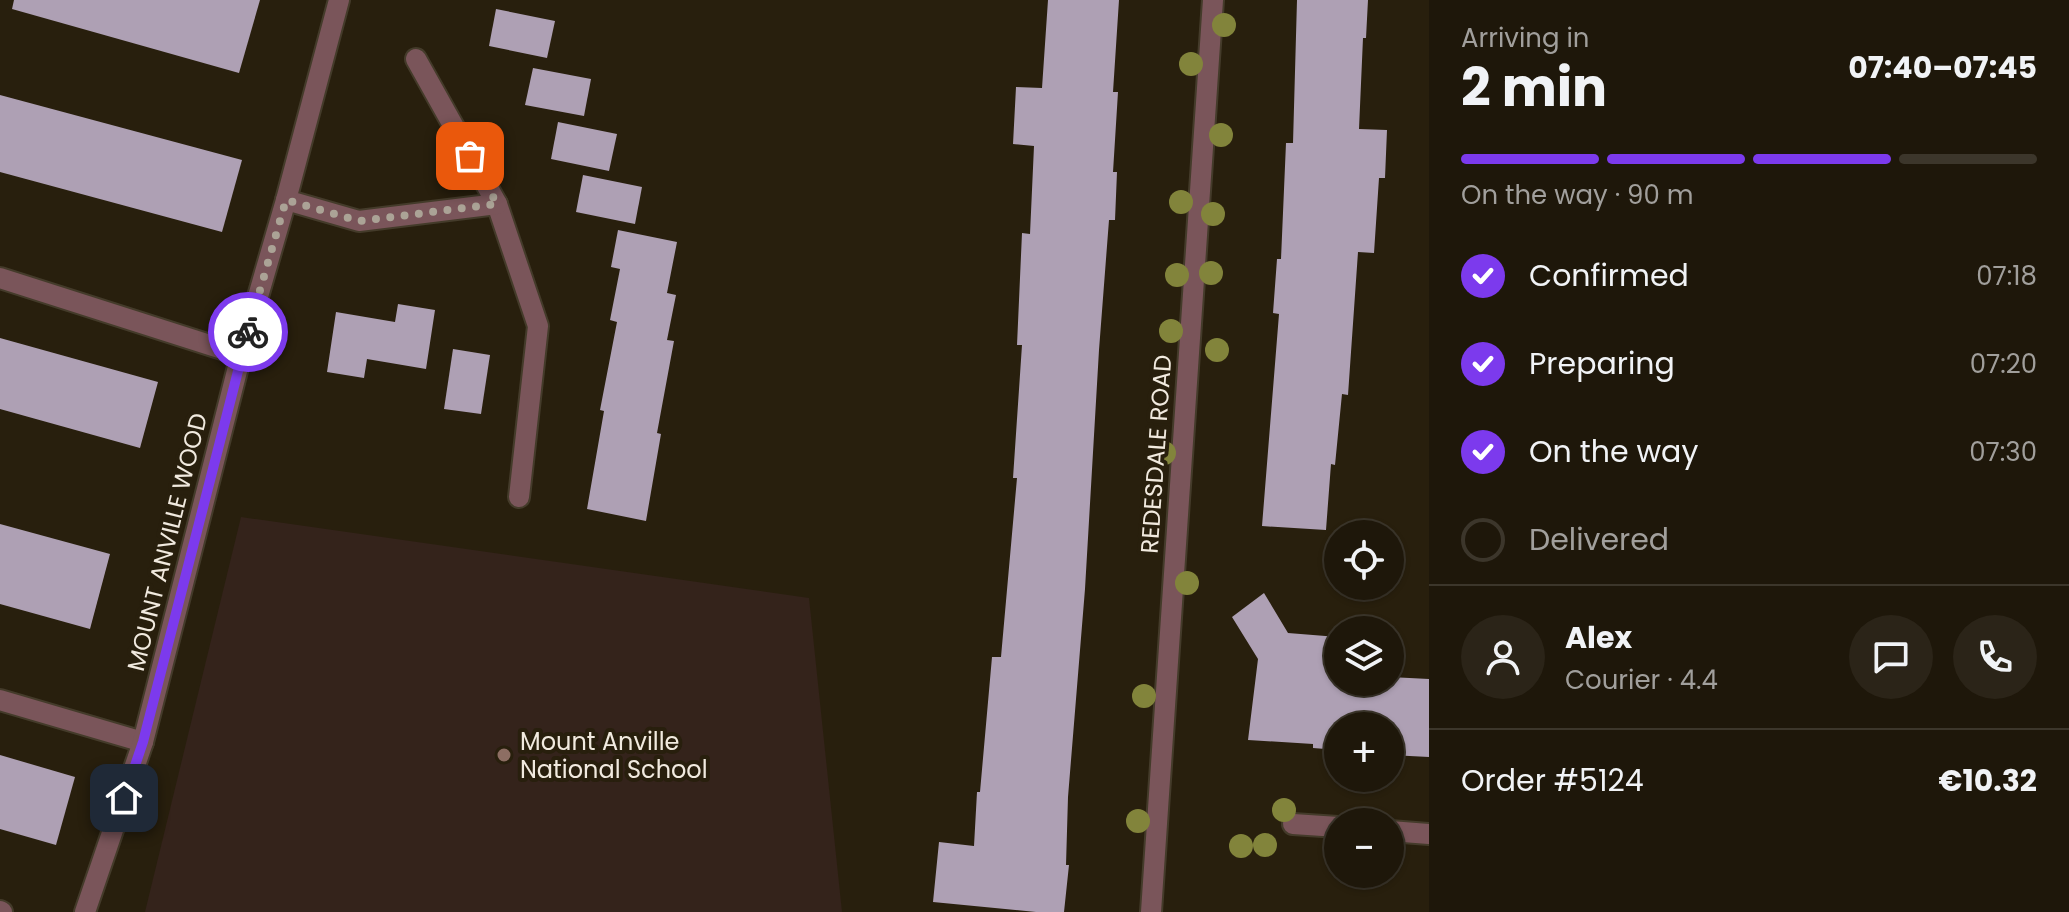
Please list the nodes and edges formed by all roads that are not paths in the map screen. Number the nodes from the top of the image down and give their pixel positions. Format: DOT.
graph roads {
  1 [pos="339,0"];
  2 [pos="1213,0"];
  3 [pos="416,59"];
  4 [pos="286,200"];
  5 [pos="497,204"];
  6 [pos="0,278"];
  7 [pos="241,355"];
  8 [pos="519,497"];
  9 [pos="0,700"];
  10 [pos="143,742"];
  11 [pos="1293,824"];
  12 [pos="1324,826"];
  13 [pos="1404,832"];
  14 [pos="1429,834"];
  15 [pos="85,912"];
  16 [pos="1151,912"];
  1 -- 4 [label="street, MOUNT ANVILLE WOOD"];
  2 -- 16 [label="street, REDESDALE ROAD"];
  3 -- 5 [label="street"];
  4 -- 5 [label="street"];
  4 -- 7 [label="street, MOUNT ANVILLE WOOD"];
  5 -- 8 [label="street"];
  6 -- 7 [label="street"];
  7 -- 10 [label="street, MOUNT ANVILLE WOOD"];
  9 -- 10 [label="street"];
  10 -- 15 [label="street, MOUNT ANVILLE WOOD"];
  11 -- 12 [label="street"];
  13 -- 14 [label="street"];
}
